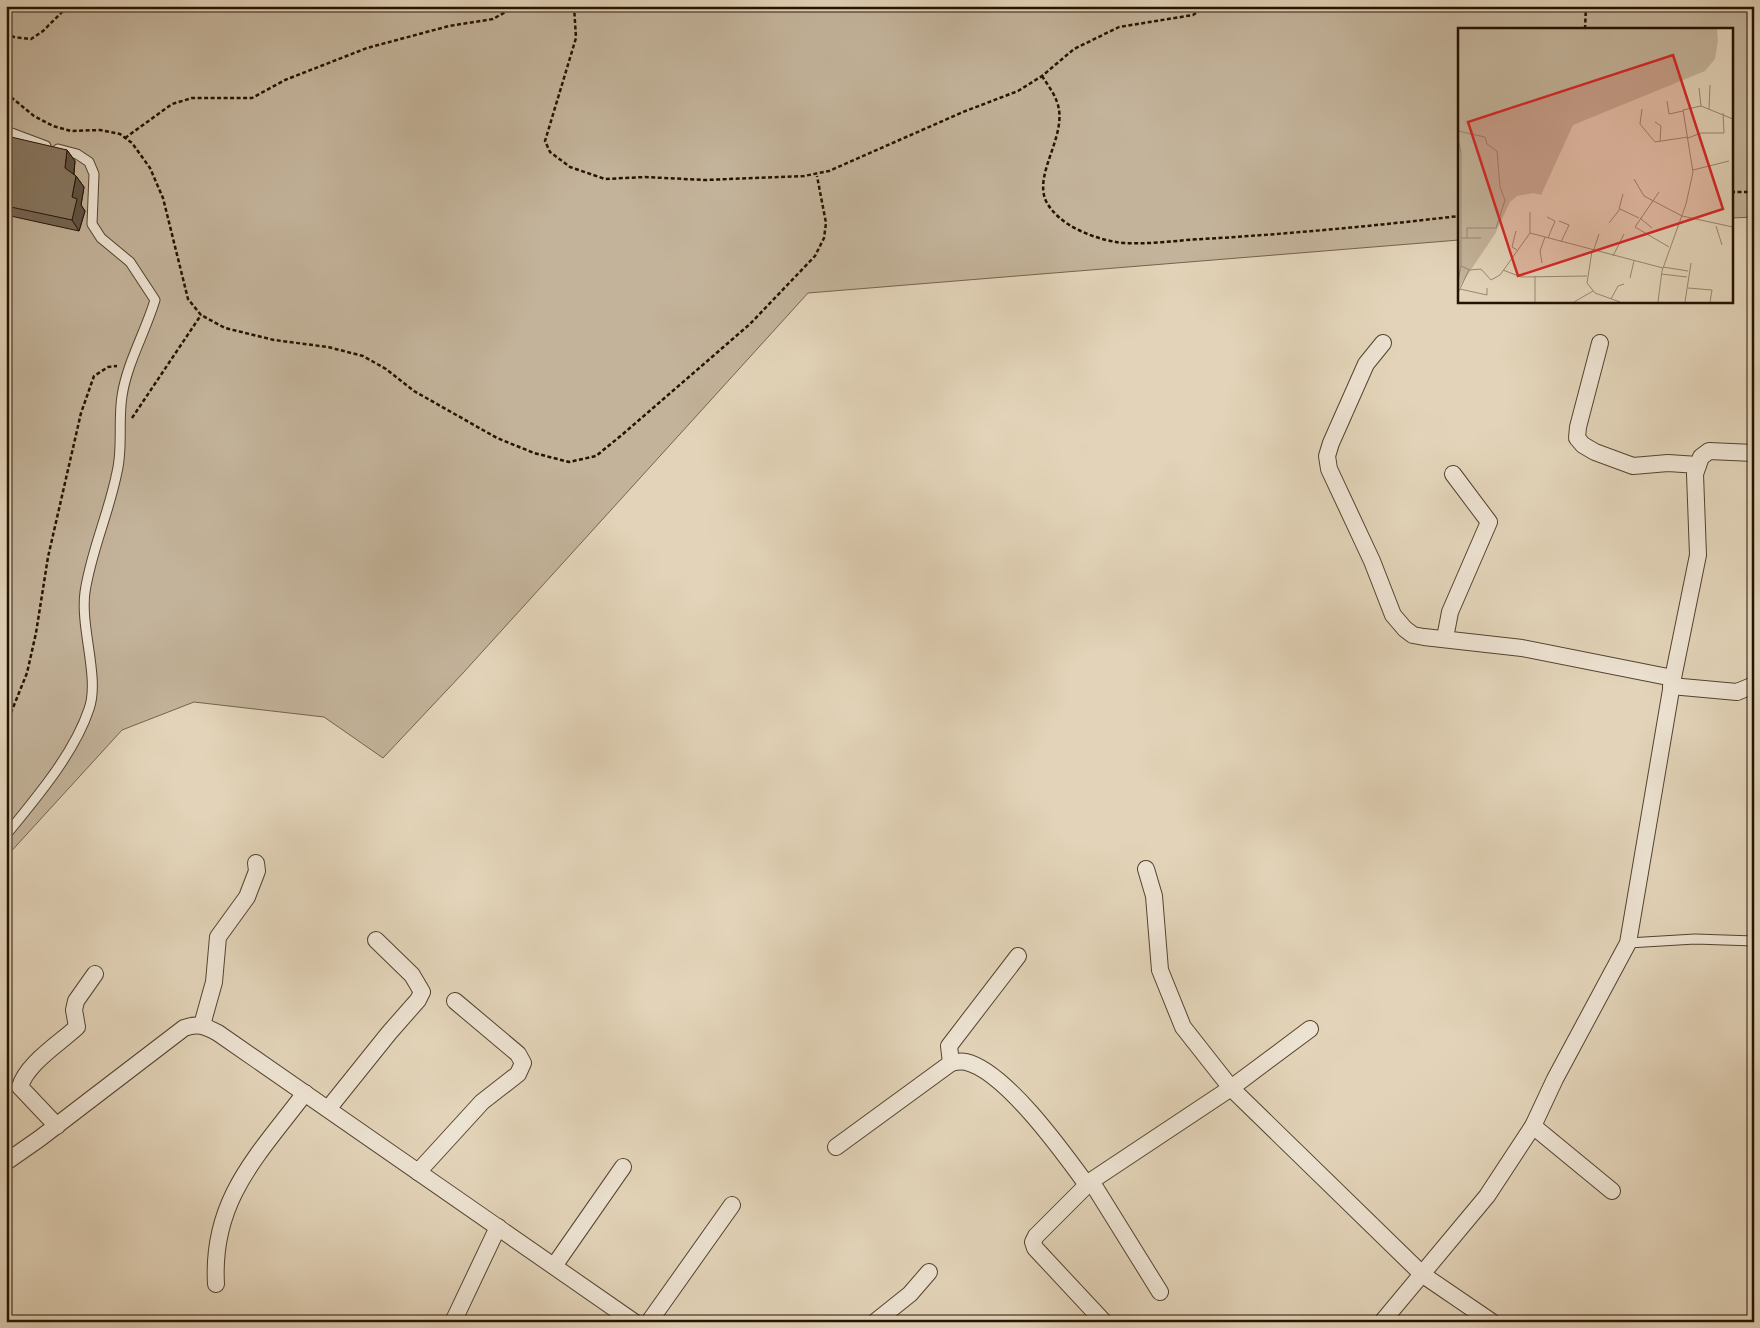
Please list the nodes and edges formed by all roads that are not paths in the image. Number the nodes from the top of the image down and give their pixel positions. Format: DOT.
graph roads {
  1 [pos="6,131"];
  2 [pos="1382,343"];
  3 [pos="1600,343"];
  4 [pos="1754,453"];
  5 [pos="1698,465"];
  6 [pos="1453,474"];
  7 [pos="1445,638"];
  8 [pos="1672,682"];
  9 [pos="1754,685"];
  10 [pos="6,835"];
  11 [pos="256,863"];
  12 [pos="1146,869"];
  13 [pos="376,940"];
  14 [pos="1754,941"];
  15 [pos="1628,943"];
  16 [pos="1018,956"];
  17 [pos="95,974"];
  18 [pos="455,1002"];
  19 [pos="202,1025"];
  20 [pos="1310,1029"];
  21 [pos="950,1063"];
  22 [pos="1231,1088"];
  23 [pos="305,1093"];
  24 [pos="328,1109"];
  25 [pos="57,1126"];
  26 [pos="1533,1126"];
  27 [pos="836,1147"];
  28 [pos="6,1162"];
  29 [pos="623,1166"];
  30 [pos="418,1172"];
  31 [pos="1089,1183"];
  32 [pos="1612,1190"];
  33 [pos="732,1205"];
  34 [pos="498,1227"];
  35 [pos="554,1266"];
  36 [pos="929,1272"];
  37 [pos="1423,1275"];
  38 [pos="216,1284"];
  39 [pos="1160,1292"];
  40 [pos="453,1322"];
  41 [pos="634,1322"];
  42 [pos="649,1322"];
  43 [pos="875,1322"];
  44 [pos="1104,1322"];
  45 [pos="1382,1322"];
  46 [pos="1492,1322"];
  1 -- 10 [label="lane"];
  2 -- 7 [label="street"];
  3 -- 5 [label="street"];
  4 -- 5 [label="street"];
  5 -- 8 [label="street"];
  6 -- 7 [label="street"];
  7 -- 8 [label="street"];
  8 -- 9 [label="street"];
  8 -- 15 [label="street"];
  11 -- 19 [label="street"];
  12 -- 22 [label="street"];
  13 -- 24 [label="street"];
  14 -- 15 [label="lane"];
  15 -- 26 [label="street"];
  16 -- 21 [label="street"];
  17 -- 25 [label="street"];
  18 -- 30 [label="street"];
  19 -- 23 [label="street"];
  19 -- 25 [label="street"];
  20 -- 22 [label="street"];
  21 -- 27 [label="street"];
  21 -- 31 [label="street"];
  22 -- 31 [label="street"];
  22 -- 37 [label="street"];
  23 -- 24 [label="street"];
  23 -- 38 [label="street"];
  24 -- 30 [label="street"];
  25 -- 28 [label="street"];
  26 -- 32 [label="street"];
  26 -- 37 [label="street"];
  29 -- 35 [label="street"];
  30 -- 34 [label="street"];
  31 -- 39 [label="street"];
  31 -- 44 [label="street"];
  33 -- 42 [label="street"];
  34 -- 35 [label="street"];
  34 -- 40 [label="street"];
  35 -- 41 [label="street"];
  36 -- 43 [label="street"];
  37 -- 45 [label="street"];
  37 -- 46 [label="street"];
}
